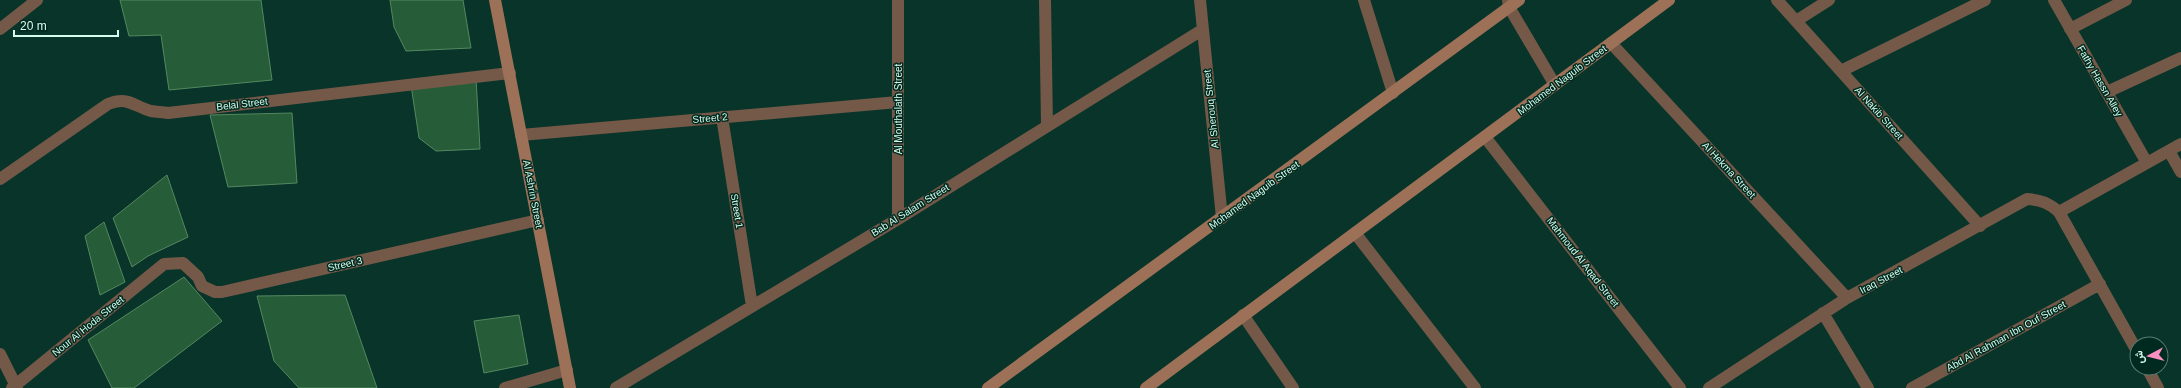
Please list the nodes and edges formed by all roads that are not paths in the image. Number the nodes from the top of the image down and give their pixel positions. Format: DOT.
graph roads {
  1 [pos="37,0"];
  2 [pos="495,0"];
  3 [pos="898,0"];
  4 [pos="1045,0"];
  5 [pos="1200,0"];
  6 [pos="1364,0"];
  7 [pos="1519,0"];
  8 [pos="1669,0"];
  9 [pos="1777,0"];
  10 [pos="1829,0"];
  11 [pos="1985,0"];
  12 [pos="2054,0"];
  13 [pos="2126,0"];
  14 [pos="1508,4"];
  15 [pos="1796,21"];
  16 [pos="0,29"];
  17 [pos="2070,29"];
  18 [pos="1202,30"];
  19 [pos="1611,43"];
  20 [pos="2181,58"];
  21 [pos="1841,71"];
  22 [pos="510,73"];
  23 [pos="1555,85"];
  24 [pos="2107,92"];
  25 [pos="1393,93"];
  26 [pos="898,102"];
  27 [pos="722,117"];
  28 [pos="1047,125"];
  29 [pos="521,135"];
  30 [pos="1485,136"];
  31 [pos="2181,144"];
  32 [pos="2169,151"];
  33 [pos="2147,162"];
  34 [pos="2181,172"];
  35 [pos="0,179"];
  36 [pos="2059,212"];
  37 [pos="898,218"];
  38 [pos="1222,218"];
  39 [pos="538,220"];
  40 [pos="1980,226"];
  41 [pos="1355,233"];
  42 [pos="164,264"];
  43 [pos="2100,284"];
  44 [pos="1847,298"];
  45 [pos="752,306"];
  46 [pos="1823,313"];
  47 [pos="1244,315"];
  48 [pos="2129,337"];
  49 [pos="0,354"];
  50 [pos="567,370"];
  51 [pos="2151,376"];
  52 [pos="15,387"];
  53 [pos="505,388"];
  54 [pos="570,388"];
  55 [pos="616,388"];
  56 [pos="988,388"];
  57 [pos="1146,388"];
  58 [pos="1293,388"];
  59 [pos="1475,388"];
  60 [pos="1680,388"];
  61 [pos="1709,388"];
  62 [pos="1868,388"];
  63 [pos="1912,388"];
  64 [pos="2158,388"];
  1 -- 16 [label="street"];
  2 -- 22 [label="main road, Al Ashrin Street"];
  3 -- 26 [label="street, Al Mouthalath Street"];
  4 -- 28 [label="street"];
  5 -- 18 [label="street, Al Sherouq Street"];
  6 -- 25 [label="street"];
  7 -- 14 [label="main road, Mohamed Naguib Street"];
  8 -- 19 [label="main road, Mohamed Naguib Street"];
  9 -- 15 [label="street, Al Nakib Street"];
  10 -- 15 [label="street"];
  11 -- 21 [label="street"];
  12 -- 17 [label="street, Fathy Hassn Alley"];
  13 -- 17 [label="street"];
  14 -- 23 [label="street"];
  14 -- 25 [label="main road, Mohamed Naguib Street"];
  15 -- 21 [label="street, Al Nakib Street"];
  17 -- 24 [label="street, Fathy Hassn Alley"];
  18 -- 28 [label="street, Bab Al Salam Street"];
  18 -- 38 [label="street, Al Sherouq Street"];
  19 -- 23 [label="main road, Mohamed Naguib Street"];
  19 -- 44 [label="street, Al Hekma Street"];
  20 -- 24 [label="street"];
  21 -- 40 [label="street, Al Nakib Street"];
  22 -- 29 [label="main road, Al Ashrin Street"];
  22 -- 35 [label="street, Belal Street"];
  23 -- 30 [label="main road, Mohamed Naguib Street"];
  24 -- 33 [label="street, Fathy Hassn Alley"];
  25 -- 38 [label="main road, Mohamed Naguib Street"];
  26 -- 27 [label="street, Street 2"];
  26 -- 37 [label="street, Al Mouthalath Street"];
  27 -- 29 [label="street, Street 2"];
  27 -- 45 [label="street, Street 1"];
  28 -- 37 [label="street, Bab Al Salam Street"];
  29 -- 39 [label="main road, Al Ashrin Street"];
  30 -- 41 [label="main road, Mohamed Naguib Street"];
  30 -- 60 [label="street, Mahmoud Al Aqad Street"];
  31 -- 32 [label="street"];
  32 -- 33 [label="street"];
  32 -- 34 [label="street"];
  33 -- 36 [label="street"];
  36 -- 40 [label="street, Iraq Street"];
  36 -- 43 [label="street"];
  37 -- 45 [label="street, Bab Al Salam Street"];
  38 -- 56 [label="main road, Mohamed Naguib Street"];
  39 -- 42 [label="street, Street 3"];
  39 -- 50 [label="main road, Al Ashrin Street"];
  40 -- 44 [label="street, Iraq Street"];
  41 -- 47 [label="main road, Mohamed Naguib Street"];
  41 -- 59 [label="street"];
  42 -- 52 [label="street, Nour Al Hoda Street"];
  43 -- 48 [label="street"];
  43 -- 63 [label="street, Abd Al Rahman Ibn Ouf Street"];
  44 -- 46 [label="street, Iraq Street"];
  45 -- 55 [label="street, Bab Al Salam Street"];
  46 -- 61 [label="street, Iraq Street"];
  46 -- 62 [label="street"];
  47 -- 57 [label="main road, Mohamed Naguib Street"];
  47 -- 58 [label="street"];
  49 -- 52 [label="street"];
  50 -- 53 [label="street"];
  50 -- 54 [label="main road, Al Ashrin Street"];
  51 -- 64 [label="street"];
}
